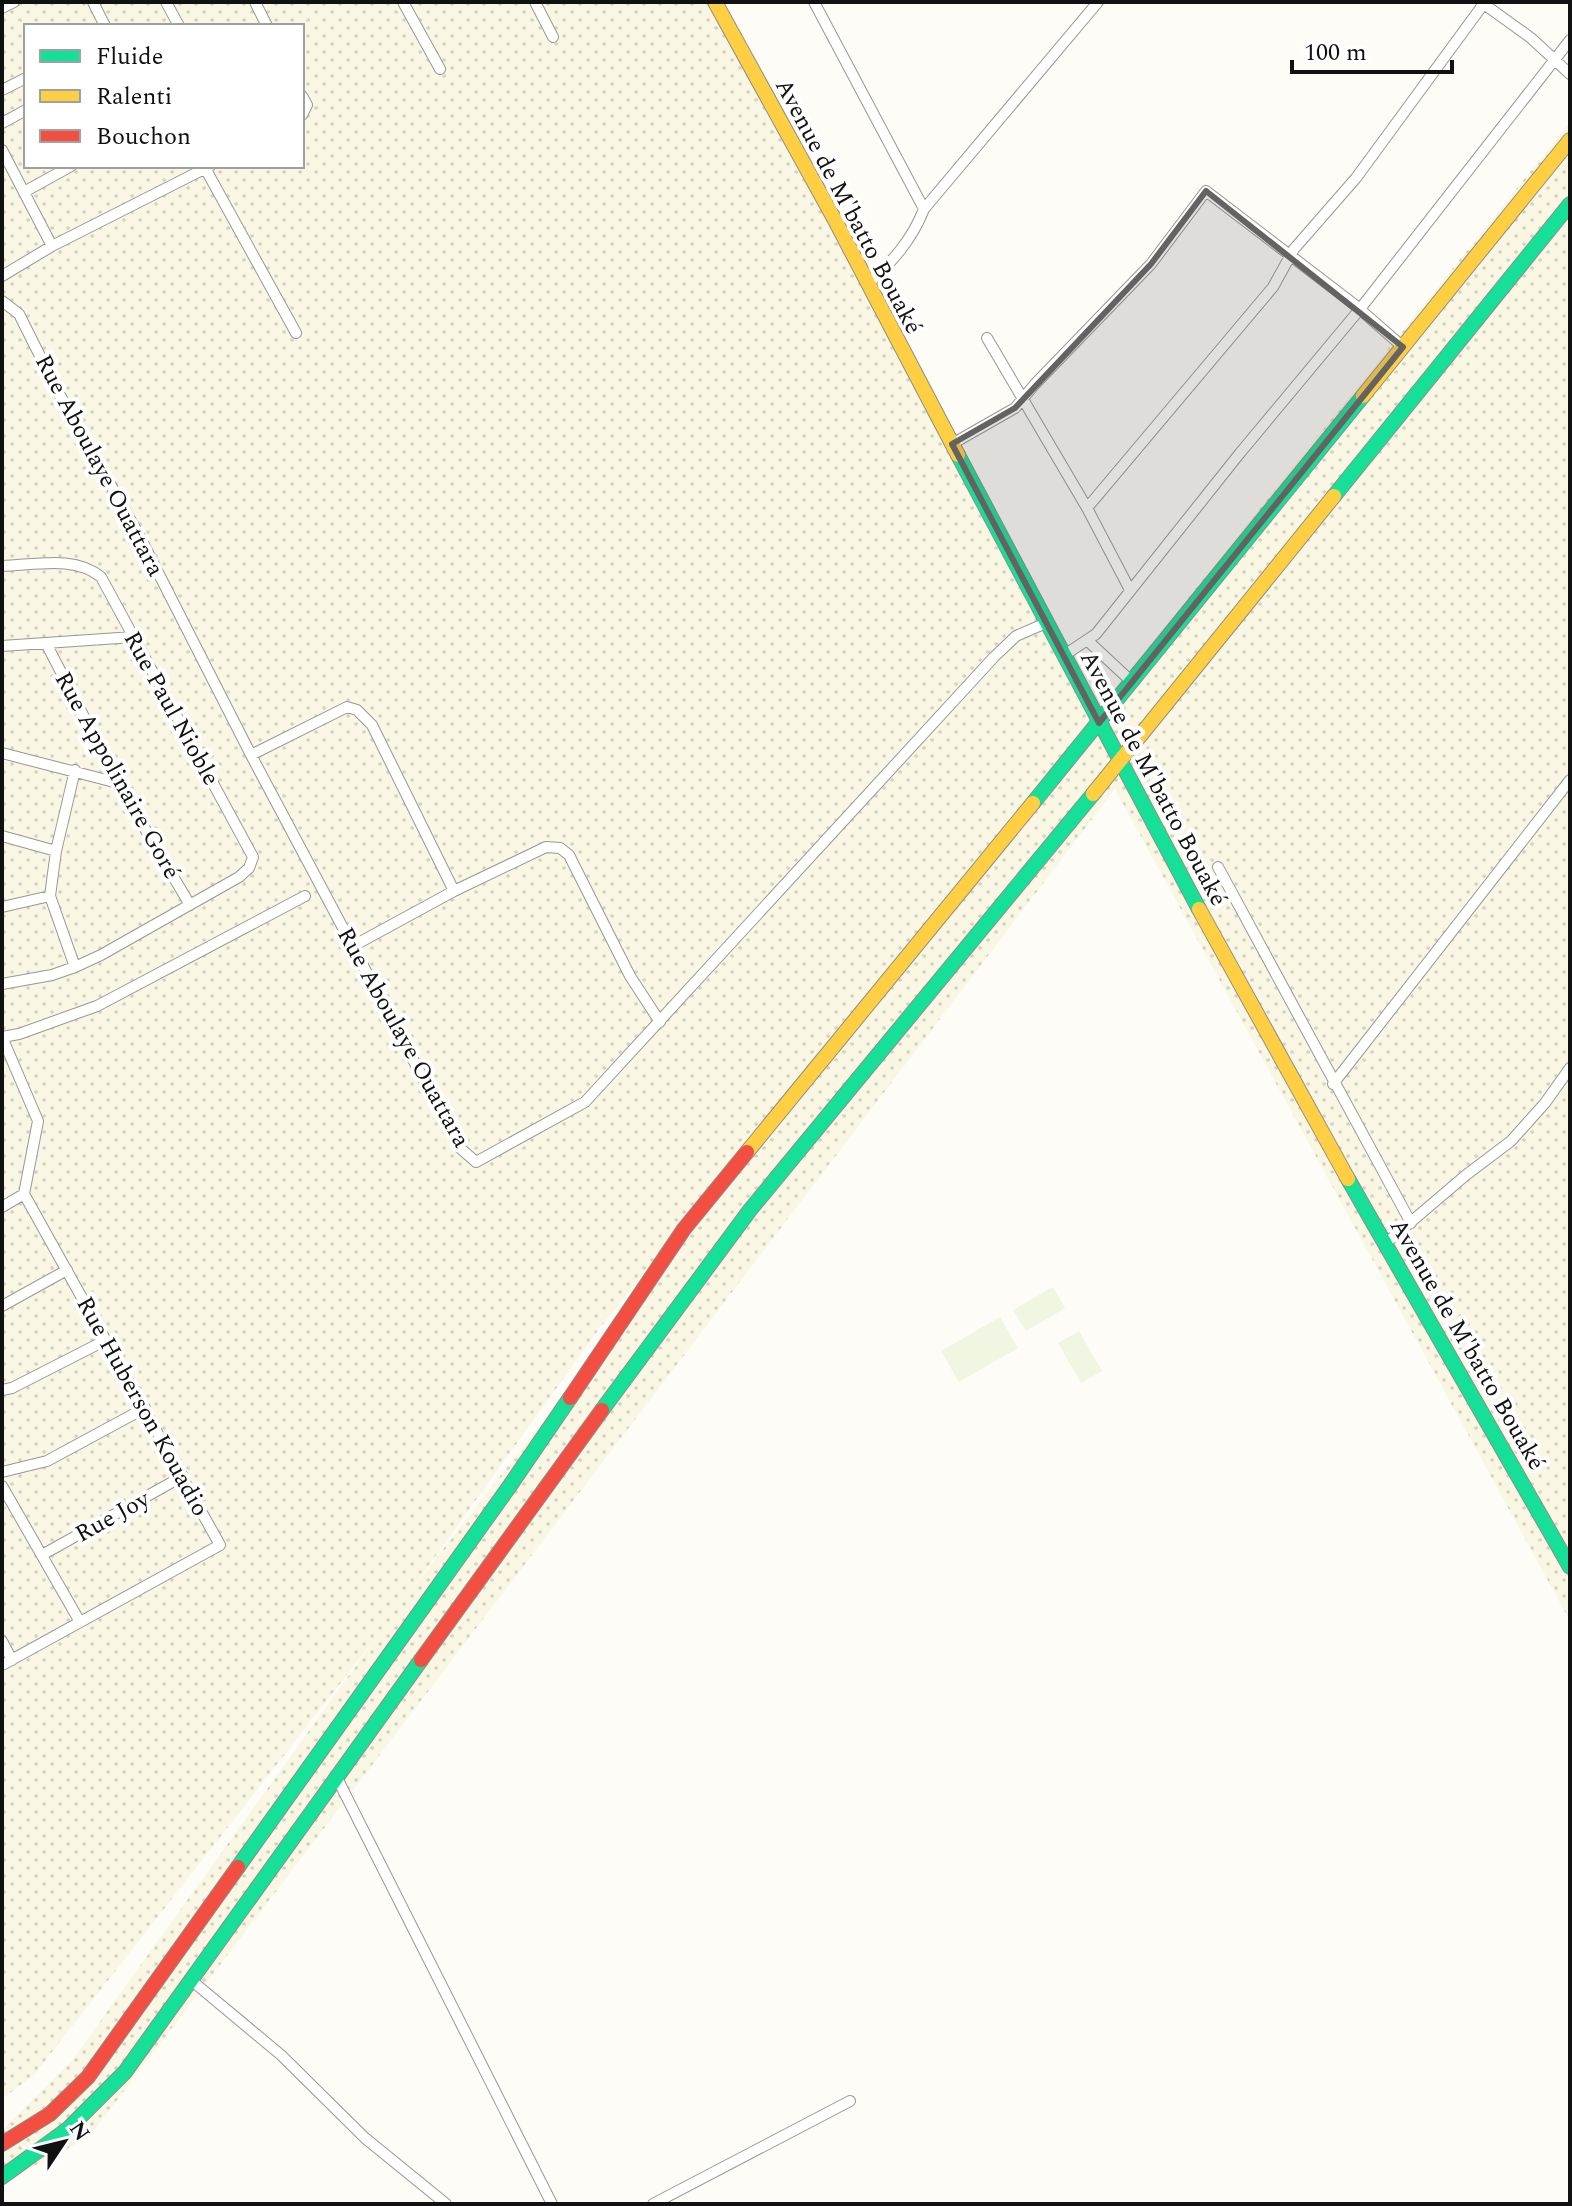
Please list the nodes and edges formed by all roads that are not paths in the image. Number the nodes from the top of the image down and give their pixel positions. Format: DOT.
graph roads {
  1 [pos="14,2"];
  2 [pos="93,2"];
  3 [pos="166,2"];
  4 [pos="255,2"];
  5 [pos="403,2"];
  6 [pos="535,2"];
  7 [pos="715,2"];
  8 [pos="814,2"];
  9 [pos="1098,2"];
  10 [pos="1483,3"];
  11 [pos="2,8"];
  12 [pos="104,24"];
  13 [pos="178,24"];
  14 [pos="266,24"];
  15 [pos="553,37"];
  16 [pos="1570,40"];
  17 [pos="1553,60"];
  18 [pos="440,69"];
  19 [pos="1570,74"];
  20 [pos="24,79"];
  21 [pos="2,90"];
  22 [pos="24,111"];
  23 [pos="2,123"];
  24 [pos="1570,140"];
  25 [pos="2,150"];
  26 [pos="67,168"];
  27 [pos="205,168"];
  28 [pos="208,168"];
  29 [pos="24,192"];
  30 [pos="1570,204"];
  31 [pos="924,209"];
  32 [pos="52,246"];
  33 [pos="1290,257"];
  34 [pos="2,276"];
  35 [pos="868,284"];
  36 [pos="2,301"];
  37 [pos="1360,309"];
  38 [pos="296,333"];
  39 [pos="987,338"];
  40 [pos="1403,347"];
  41 [pos="1023,398"];
  42 [pos="952,444"];
  43 [pos="1087,508"];
  44 [pos="2,566"];
  45 [pos="1130,590"];
  46 [pos="1046,623"];
  47 [pos="133,637"];
  48 [pos="1088,641"];
  49 [pos="47,645"];
  50 [pos="2,646"];
  51 [pos="1063,656"];
  52 [pos="1132,682"];
  53 [pos="1099,723"];
  54 [pos="2,753"];
  55 [pos="251,755"];
  56 [pos="1119,761"];
  57 [pos="75,770"];
  58 [pos="1570,780"];
  59 [pos="118,783"];
  60 [pos="2,836"];
  61 [pos="56,851"];
  62 [pos="1218,867"];
  63 [pos="454,891"];
  64 [pos="50,896"];
  65 [pos="305,896"];
  66 [pos="190,905"];
  67 [pos="2,907"];
  68 [pos="353,946"];
  69 [pos="75,967"];
  70 [pos="2,984"];
  71 [pos="660,1022"];
  72 [pos="2,1037"];
  73 [pos="1570,1068"];
  74 [pos="1333,1084"];
  75 [pos="24,1194"];
  76 [pos="2,1207"];
  77 [pos="1411,1223"];
  78 [pos="1385,1244"];
  79 [pos="67,1270"];
  80 [pos="2,1306"];
  81 [pos="106,1340"];
  82 [pos="2,1390"];
  83 [pos="145,1408"];
  84 [pos="2,1472"];
  85 [pos="183,1476"];
  86 [pos="2,1486"];
  87 [pos="1563,1540"];
  88 [pos="42,1555"];
  89 [pos="1570,1567"];
  90 [pos="80,1622"];
  91 [pos="2,1641"];
  92 [pos="7,1662"];
  93 [pos="337,1778"];
  94 [pos="191,1980"];
  95 [pos="850,2101"];
  96 [pos="2,2144"];
  97 [pos="2,2177"];
  98 [pos="446,2204"];
  99 [pos="552,2204"];
  100 [pos="653,2204"];
  1 -- 11 [label="street"];
  2 -- 12 [label="street"];
  3 -- 13 [label="street"];
  4 -- 14 [label="street"];
  5 -- 18 [label="street"];
  6 -- 15 [label="street"];
  7 -- 35 [label="main road, Avenue de M'batto Bouaké"];
  8 -- 31 [label="street"];
  9 -- 31 [label="street"];
  10 -- 17 [label="street"];
  10 -- 33 [label="street"];
  16 -- 17 [label="street"];
  17 -- 19 [label="street"];
  17 -- 37 [label="street"];
  20 -- 21 [label="street"];
  22 -- 23 [label="street"];
  24 -- 40 [label="main road"];
  25 -- 29 [label="street"];
  26 -- 29 [label="street"];
  27 -- 32 [label="street"];
  28 -- 38 [label="street"];
  29 -- 32 [label="street"];
  30 -- 56 [label="main road"];
  31 -- 35 [label="street"];
  32 -- 34 [label="street"];
  33 -- 37 [label="street"];
  33 -- 41 [label="street"];
  33 -- 43 [label="street"];
  35 -- 42 [label="main road, Avenue de M'batto Bouaké"];
  36 -- 55 [label="street, Rue Aboulaye Ouattara"];
  37 -- 40 [label="street"];
  37 -- 45 [label="street"];
  39 -- 41 [label="street"];
  40 -- 52 [label="main road"];
  41 -- 42 [label="street"];
  41 -- 43 [label="street"];
  42 -- 46 [label="main road, Avenue de M'batto Bouaké"];
  43 -- 45 [label="street"];
  44 -- 47 [label="street, Rue Paul Nioble"];
  45 -- 48 [label="street"];
  46 -- 51 [label="main road, Avenue de M'batto Bouaké"];
  46 -- 71 [label="street, Rue Aboulaye Ouattara"];
  47 -- 49 [label="street"];
  47 -- 66 [label="street, Rue Paul Nioble"];
  48 -- 51 [label="street"];
  48 -- 52 [label="street"];
  49 -- 50 [label="street"];
  49 -- 59 [label="street, Rue Appolinaire Goré"];
  51 -- 53 [label="main road, Avenue de M'batto Bouaké"];
  52 -- 53 [label="main road"];
  53 -- 56 [label="main road, Avenue de M'batto Bouaké"];
  53 -- 96 [label="main road"];
  54 -- 57 [label="street"];
  55 -- 63 [label="street"];
  55 -- 68 [label="street, Rue Aboulaye Ouattara"];
  56 -- 78 [label="main road, Avenue de M'batto Bouaké"];
  56 -- 93 [label="main road"];
  57 -- 59 [label="street"];
  57 -- 61 [label="street"];
  58 -- 74 [label="street"];
  59 -- 66 [label="street, Rue Appolinaire Goré"];
  60 -- 61 [label="street"];
  61 -- 64 [label="street"];
  62 -- 74 [label="street"];
  63 -- 68 [label="street"];
  63 -- 71 [label="street"];
  64 -- 67 [label="street"];
  64 -- 69 [label="street"];
  65 -- 72 [label="street"];
  66 -- 69 [label="street"];
  68 -- 71 [label="street, Rue Aboulaye Ouattara"];
  69 -- 70 [label="street"];
  72 -- 75 [label="street"];
  73 -- 77 [label="street"];
  74 -- 77 [label="street"];
  75 -- 76 [label="street"];
  75 -- 79 [label="street, Rue Huberson Kouadio"];
  77 -- 78 [label="street"];
  78 -- 87 [label="main road, Avenue de M'batto Bouaké"];
  79 -- 80 [label="street"];
  79 -- 81 [label="street, Rue Huberson Kouadio"];
  81 -- 82 [label="street"];
  81 -- 83 [label="street, Rue Huberson Kouadio"];
  83 -- 84 [label="street"];
  83 -- 85 [label="street, Rue Huberson Kouadio"];
  85 -- 88 [label="street, Rue Joy"];
  85 -- 90 [label="street, Rue Huberson Kouadio"];
  86 -- 88 [label="street"];
  87 -- 89 [label="main road, Avenue de M'batto Bouaké"];
  88 -- 90 [label="street"];
  90 -- 92 [label="street, Rue Huberson Kouadio"];
  91 -- 92 [label="street"];
  93 -- 94 [label="main road"];
  93 -- 99 [label="street"];
  94 -- 97 [label="main road"];
  94 -- 98 [label="street"];
  95 -- 100 [label="street"];
}
